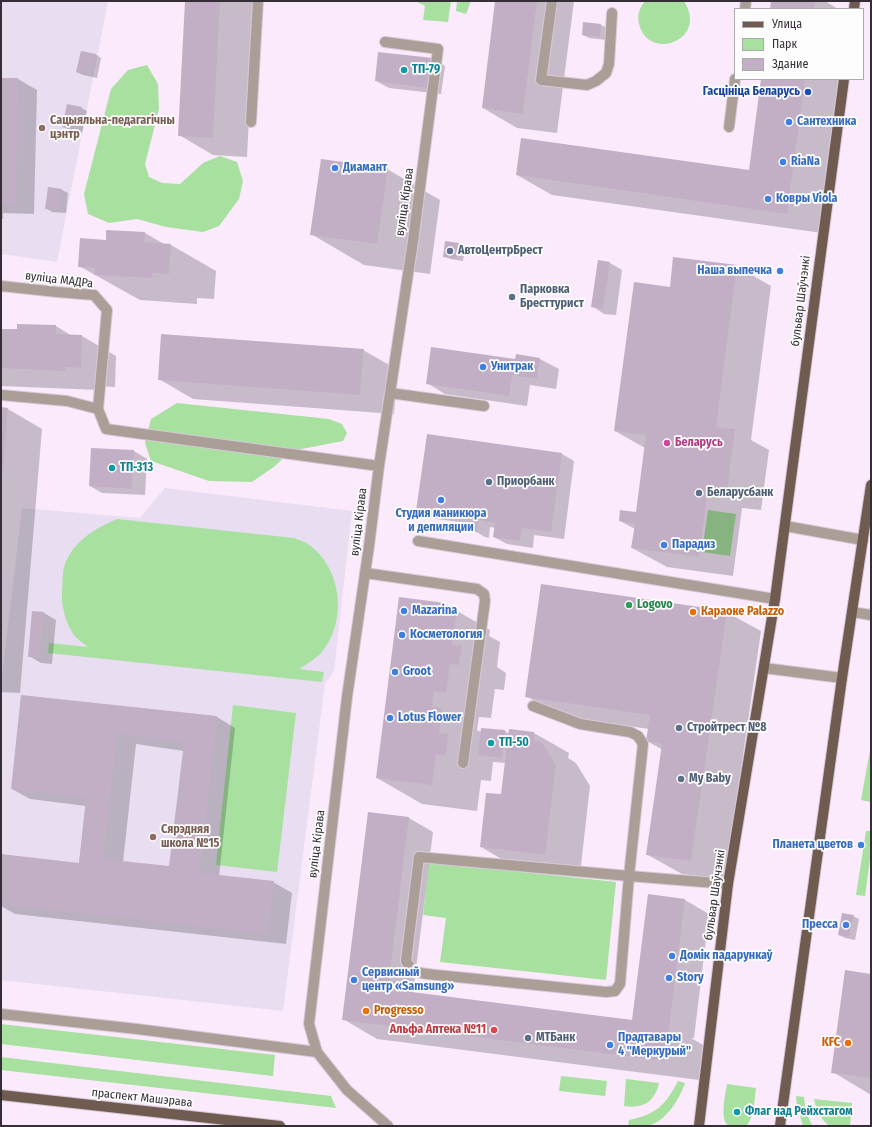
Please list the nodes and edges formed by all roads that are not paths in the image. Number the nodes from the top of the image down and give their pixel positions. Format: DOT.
graph roads {
  1 [pos="258,1"];
  2 [pos="552,1"];
  3 [pos="612,13"];
  4 [pos="385,42"];
  5 [pos="736,80"];
  6 [pos="844,80"];
  7 [pos="251,122"];
  8 [pos="729,128"];
  9 [pos="1,286"];
  10 [pos="390,393"];
  11 [pos="1,395"];
  12 [pos="484,406"];
  13 [pos="98,409"];
  14 [pos="379,466"];
  15 [pos="871,485"];
  16 [pos="785,526"];
  17 [pos="863,540"];
  18 [pos="418,541"];
  19 [pos="366,573"];
  20 [pos="775,599"];
  21 [pos="852,612"];
  22 [pos="871,615"];
  23 [pos="764,668"];
  24 [pos="842,678"];
  25 [pos="533,706"];
  26 [pos="463,763"];
  27 [pos="629,876"];
  28 [pos="728,884"];
  29 [pos="1,1014"];
  30 [pos="317,1052"];
  31 [pos="1,1095"];
  32 [pos="280,1126"];
  33 [pos="388,1126"];
  34 [pos="698,1126"];
  35 [pos="780,1126"];
  1 -- 7 [label="street"];
  2 -- 3 [label="street"];
  4 -- 10 [label="street, вуліца Кірава"];
  5 -- 8 [label="street"];
  6 -- 16 [label="main road, бульвар Шаўчэнкі"];
  9 -- 13 [label="street, вуліца МАДРа"];
  10 -- 12 [label="street"];
  10 -- 14 [label="street, вуліца Кірава"];
  11 -- 13 [label="street"];
  13 -- 14 [label="street"];
  14 -- 19 [label="street, вуліца Кірава"];
  15 -- 17 [label="main road"];
  16 -- 17 [label="street"];
  16 -- 20 [label="main road, бульвар Шаўчэнкі"];
  17 -- 21 [label="main road"];
  18 -- 20 [label="street"];
  19 -- 26 [label="street"];
  19 -- 30 [label="street, вуліца Кірава"];
  20 -- 23 [label="main road, бульвар Шаўчэнкі"];
  21 -- 22 [label="street"];
  21 -- 24 [label="main road"];
  23 -- 24 [label="street"];
  23 -- 28 [label="main road, бульвар Шаўчэнкі"];
  24 -- 35 [label="main road"];
  25 -- 27 [label="street"];
  27 -- 27 [label="street"];
  27 -- 28 [label="street"];
  28 -- 34 [label="main road, бульвар Шаўчэнкі"];
  29 -- 30 [label="street"];
  30 -- 33 [label="street"];
  31 -- 32 [label="main road, праспект Машэрава"];
}
